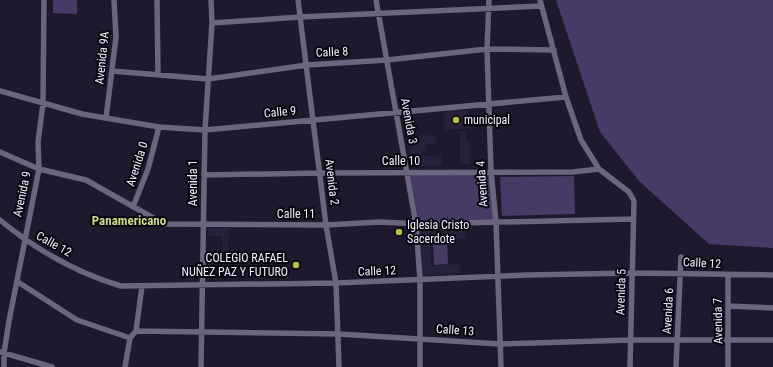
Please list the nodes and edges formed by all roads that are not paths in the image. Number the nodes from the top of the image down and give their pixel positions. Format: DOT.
graph roads {
  1 [pos="44,0"];
  2 [pos="114,0"];
  3 [pos="157,0"];
  4 [pos="211,0"];
  5 [pos="298,0"];
  6 [pos="376,0"];
  7 [pos="489,0"];
  8 [pos="541,3"];
  9 [pos="489,8"];
  10 [pos="378,13"];
  11 [pos="300,17"];
  12 [pos="212,23"];
  13 [pos="487,49"];
  14 [pos="554,50"];
  15 [pos="387,60"];
  16 [pos="307,65"];
  17 [pos="112,71"];
  18 [pos="158,75"];
  19 [pos="208,79"];
  20 [pos="0,90"];
  21 [pos="566,97"];
  22 [pos="489,103"];
  23 [pos="43,104"];
  24 [pos="395,112"];
  25 [pos="106,118"];
  26 [pos="313,120"];
  27 [pos="159,127"];
  28 [pos="205,130"];
  29 [pos="0,152"];
  30 [pos="39,169"];
  31 [pos="599,169"];
  32 [pos="491,171"];
  33 [pos="320,172"];
  34 [pos="408,172"];
  35 [pos="204,175"];
  36 [pos="133,207"];
  37 [pos="633,219"];
  38 [pos="0,220"];
  39 [pos="496,222"];
  40 [pos="416,224"];
  41 [pos="204,225"];
  42 [pos="326,225"];
  43 [pos="24,240"];
  44 [pos="681,257"];
  45 [pos="633,273"];
  46 [pos="681,273"];
  47 [pos="773,275"];
  48 [pos="728,276"];
  49 [pos="498,277"];
  50 [pos="420,280"];
  51 [pos="18,282"];
  52 [pos="336,283"];
  53 [pos="202,284"];
  54 [pos="142,286"];
  55 [pos="728,306"];
  56 [pos="773,308"];
  57 [pos="136,331"];
  58 [pos="202,331"];
  59 [pos="339,334"];
  60 [pos="130,338"];
  61 [pos="421,338"];
  62 [pos="677,339"];
  63 [pos="729,339"];
  64 [pos="631,340"];
  65 [pos="773,340"];
  66 [pos="500,344"];
  67 [pos="2,352"];
  68 [pos="4,367"];
  69 [pos="52,367"];
  70 [pos="125,367"];
  71 [pos="201,367"];
  72 [pos="339,367"];
  73 [pos="420,367"];
  74 [pos="500,367"];
  75 [pos="630,367"];
  76 [pos="676,367"];
  77 [pos="728,367"];
  1 -- 23 [label="street, Avenida 9"];
  2 -- 17 [label="street, Avenida 9A"];
  3 -- 18 [label="street"];
  4 -- 12 [label="street, Avenida 1"];
  5 -- 11 [label="street, Avenida 2"];
  6 -- 10 [label="street, Avenida 3"];
  7 -- 9 [label="street, Avenida 4"];
  8 -- 9 [label="street"];
  8 -- 14 [label="street"];
  9 -- 10 [label="street"];
  9 -- 13 [label="street, Avenida 4"];
  10 -- 11 [label="street"];
  10 -- 15 [label="street, Avenida 3"];
  11 -- 12 [label="street"];
  11 -- 16 [label="street, Avenida 2"];
  12 -- 19 [label="street, Avenida 1"];
  13 -- 14 [label="street, Calle 8"];
  13 -- 15 [label="street, Calle 8"];
  13 -- 22 [label="street, Avenida 4"];
  14 -- 21 [label="street"];
  15 -- 16 [label="street, Calle 8"];
  15 -- 24 [label="street, Avenida 3"];
  16 -- 19 [label="street, Calle 8"];
  16 -- 26 [label="street, Avenida 2"];
  17 -- 18 [label="street, Calle 8"];
  17 -- 25 [label="street, Avenida 9A"];
  18 -- 19 [label="street, Calle 8"];
  19 -- 28 [label="street, Avenida 1"];
  20 -- 23 [label="street, Calle 9"];
  21 -- 22 [label="street, Calle 9"];
  21 -- 31 [label="street"];
  22 -- 24 [label="street, Calle 9"];
  22 -- 32 [label="street, Avenida 4"];
  23 -- 25 [label="street, Calle 9"];
  23 -- 30 [label="street, Avenida 9"];
  24 -- 26 [label="street, Calle 9"];
  24 -- 34 [label="street, Avenida 3"];
  25 -- 27 [label="street, Calle 9"];
  26 -- 28 [label="street, Calle 9"];
  26 -- 33 [label="street, Avenida 2"];
  27 -- 28 [label="street, Calle 9"];
  27 -- 36 [label="street, Avenida 0"];
  28 -- 35 [label="street, Avenida 1"];
  29 -- 30 [label="street, Calle 11"];
  30 -- 36 [label="street, Calle 11"];
  30 -- 43 [label="street, Avenida 9"];
  31 -- 32 [label="street, Calle 10"];
  31 -- 37 [label="street"];
  32 -- 34 [label="street, Calle 10"];
  32 -- 39 [label="street, Avenida 4"];
  33 -- 34 [label="street, Calle 10"];
  33 -- 35 [label="street, Calle 10"];
  33 -- 42 [label="street, Avenida 2"];
  34 -- 40 [label="street, Avenida 3"];
  35 -- 41 [label="street, Avenida 1"];
  36 -- 41 [label="street, Calle 11"];
  37 -- 39 [label="street, Calle 11"];
  37 -- 45 [label="street, Avenida 5"];
  38 -- 43 [label="street, Calle 12"];
  39 -- 40 [label="street, Calle 11"];
  39 -- 49 [label="street, Avenida 4"];
  40 -- 42 [label="street, Calle 11"];
  40 -- 50 [label="street, Avenida 3"];
  41 -- 42 [label="street, Calle 11"];
  41 -- 53 [label="street, Avenida 1"];
  42 -- 52 [label="street, Avenida 2"];
  43 -- 51 [label="street, Avenida 9"];
  43 -- 54 [label="street, Calle 12"];
  44 -- 46 [label="street, Avenida 6"];
  45 -- 46 [label="street, Calle 12"];
  45 -- 49 [label="street, Calle 12"];
  45 -- 64 [label="street, Avenida 5"];
  46 -- 48 [label="street, Calle 12"];
  46 -- 62 [label="street, Avenida 6"];
  47 -- 48 [label="street, Calle 12"];
  48 -- 55 [label="street, Avenida 7"];
  49 -- 50 [label="street, Calle 12"];
  49 -- 66 [label="street, Avenida 4"];
  50 -- 52 [label="street, Calle 12"];
  50 -- 61 [label="street, Avenida 3"];
  51 -- 60 [label="street"];
  51 -- 67 [label="street, Avenida 9"];
  52 -- 53 [label="street, Calle 12"];
  52 -- 59 [label="street, Avenida 2"];
  53 -- 54 [label="street, Calle 12"];
  53 -- 58 [label="street, Avenida 1"];
  54 -- 57 [label="street"];
  55 -- 56 [label="street"];
  55 -- 63 [label="street, Avenida 7"];
  57 -- 58 [label="street, Calle 13"];
  57 -- 60 [label="street"];
  58 -- 59 [label="street, Calle 13"];
  58 -- 71 [label="street, Avenida 1"];
  59 -- 61 [label="street, Calle 13"];
  59 -- 72 [label="street, Avenida 2"];
  60 -- 70 [label="street"];
  61 -- 66 [label="street, Calle 13"];
  61 -- 73 [label="street, Avenida 3"];
  62 -- 63 [label="street, Calle 13"];
  62 -- 64 [label="street, Calle 13"];
  62 -- 76 [label="street, Avenida 6"];
  63 -- 65 [label="street, Calle 13"];
  63 -- 77 [label="street, Avenida 7"];
  64 -- 66 [label="street, Calle 13"];
  64 -- 75 [label="street, Avenida 5"];
  66 -- 74 [label="street, Avenida 4"];
  67 -- 68 [label="street, Avenida 9"];
  67 -- 69 [label="street"];
}
